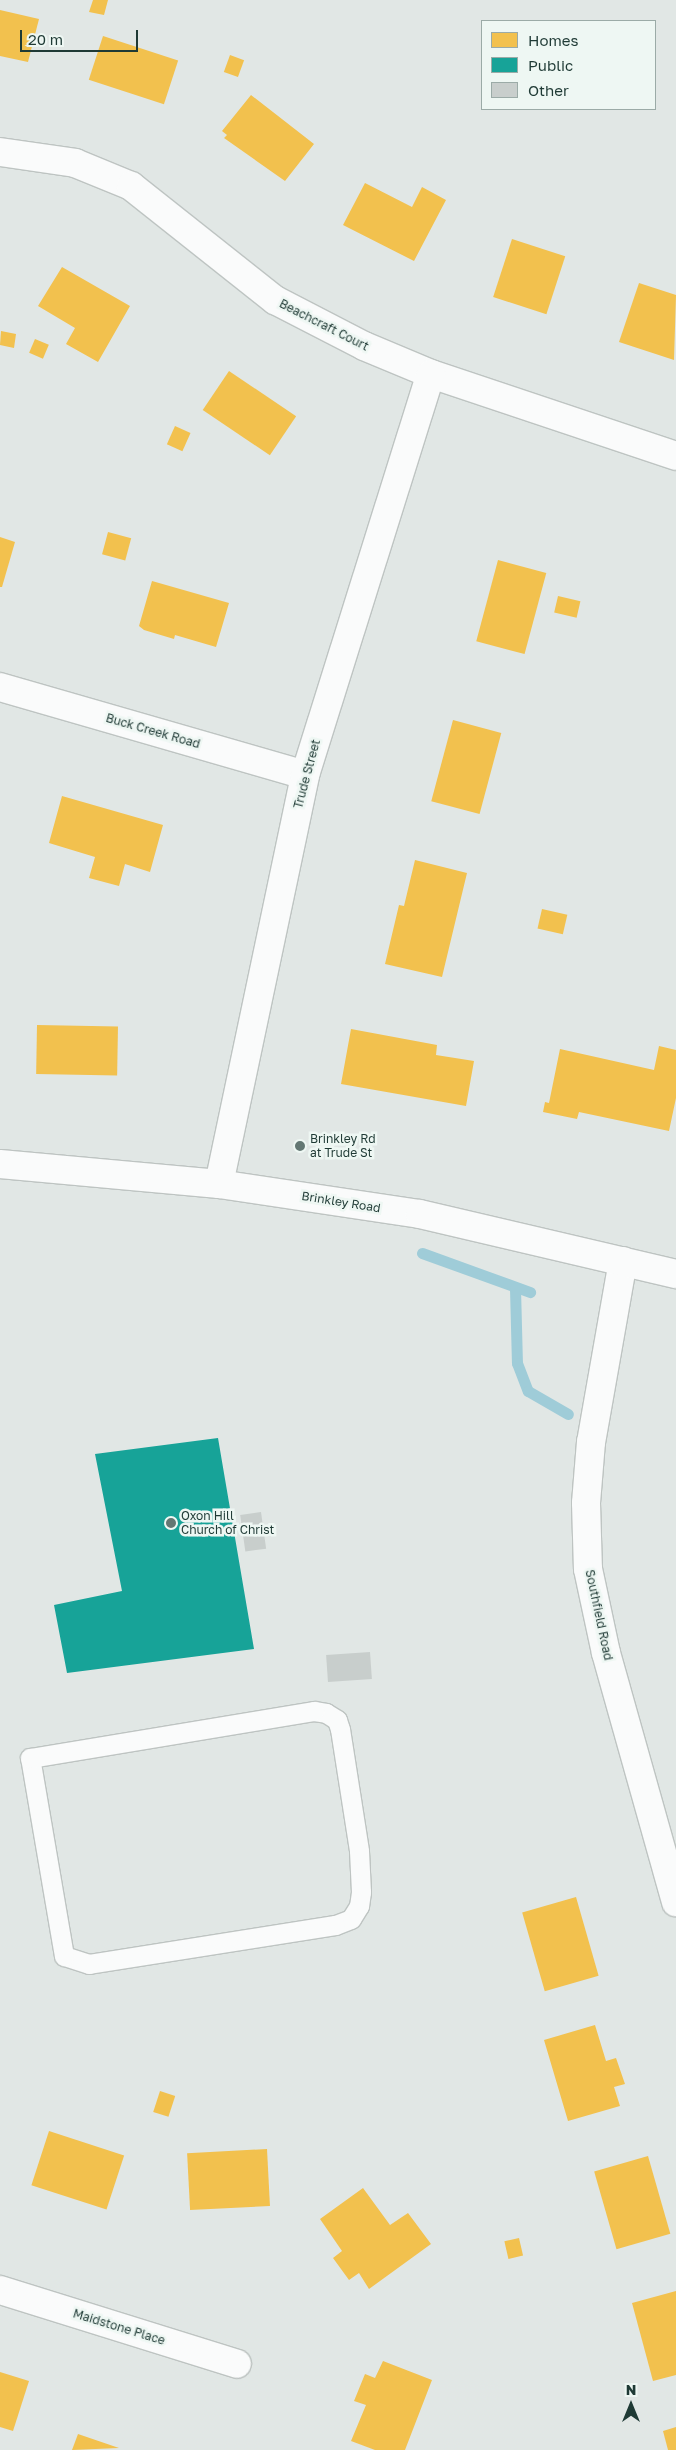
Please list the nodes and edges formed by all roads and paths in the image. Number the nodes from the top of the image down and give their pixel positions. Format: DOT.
graph roads {
  1 [pos="0,152"];
  2 [pos="431,374"];
  3 [pos="676,456"];
  4 [pos="0,687"];
  5 [pos="305,775"];
  6 [pos="0,1164"];
  7 [pos="219,1184"];
  8 [pos="623,1261"];
  9 [pos="676,1274"];
  10 [pos="30,1758"];
  11 [pos="676,1902"];
  12 [pos="0,2290"];
  13 [pos="237,2364"];
  1 -- 2 [label="street, Beachcraft Court"];
  2 -- 3 [label="street, Beachcraft Court"];
  2 -- 5 [label="street, Trude Street"];
  4 -- 5 [label="street, Buck Creek Road"];
  5 -- 7 [label="street, Trude Street"];
  6 -- 7 [label="street, Brinkley Road"];
  7 -- 8 [label="street, Brinkley Road"];
  8 -- 9 [label="street, Brinkley Road"];
  8 -- 11 [label="street, Southfield Road"];
  10 -- 10 [label="lane"];
  12 -- 13 [label="street, Maidstone Place"];
}
